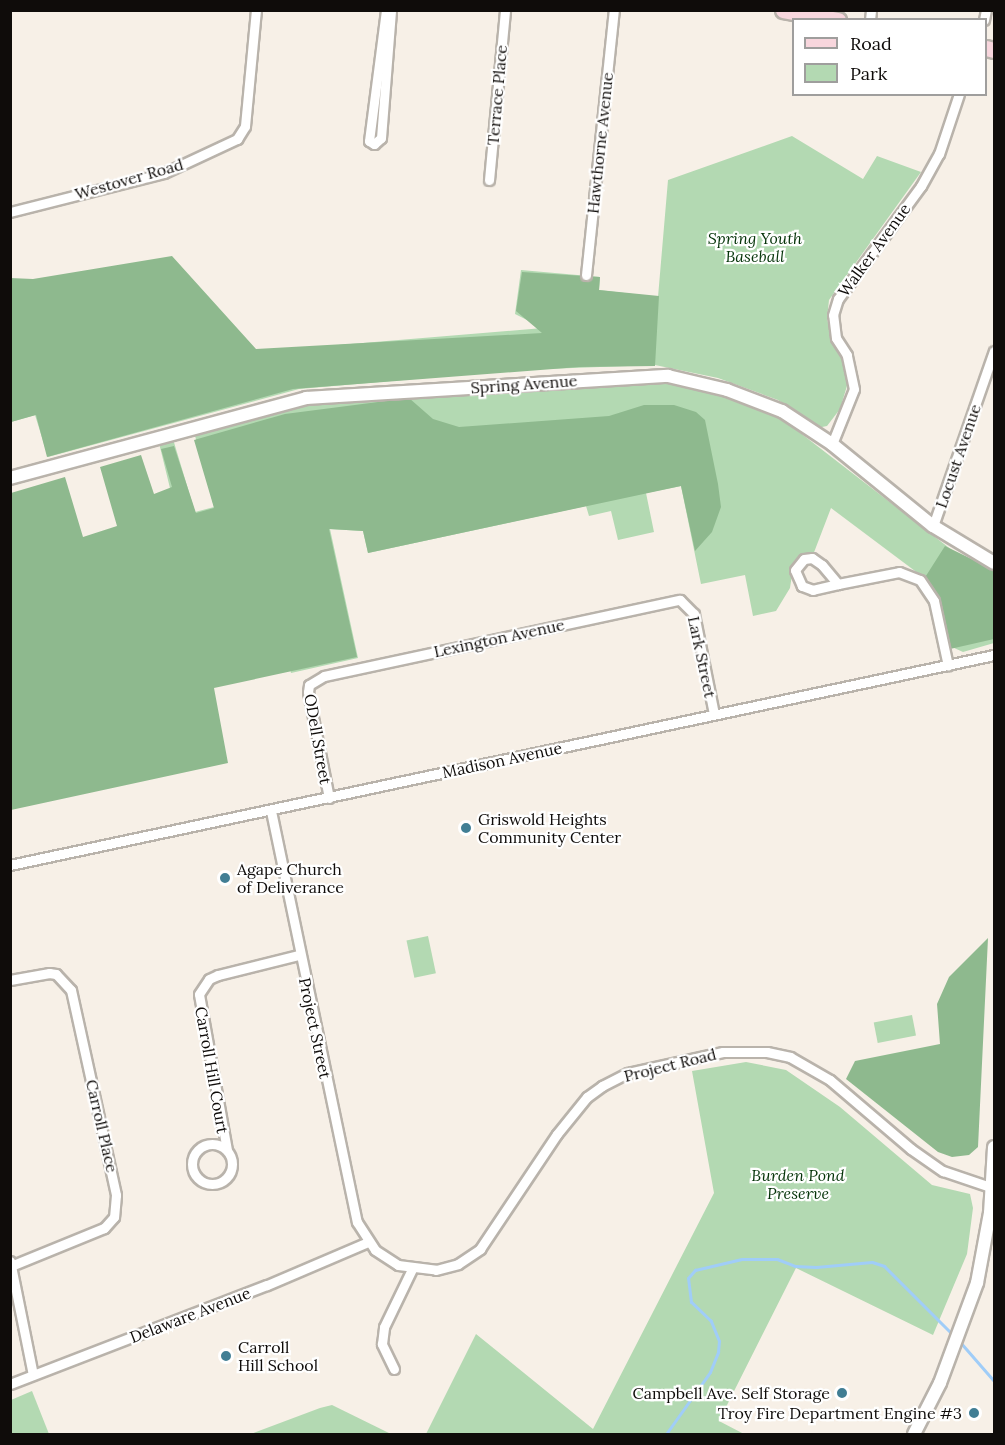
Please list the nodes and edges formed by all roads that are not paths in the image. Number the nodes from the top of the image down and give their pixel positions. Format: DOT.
graph roads {
  1 [pos="256,10"];
  2 [pos="386,10"];
  3 [pos="391,10"];
  4 [pos="505,10"];
  5 [pos="614,10"];
  6 [pos="783,10"];
  7 [pos="827,18"];
  8 [pos="958,96"];
  9 [pos="489,180"];
  10 [pos="10,212"];
  11 [pos="586,275"];
  12 [pos="994,351"];
  13 [pos="992,366"];
  14 [pos="832,444"];
  15 [pos="10,478"];
  16 [pos="933,526"];
  17 [pos="994,563"];
  18 [pos="838,584"];
  19 [pos="686,601"];
  20 [pos="994,656"];
  21 [pos="948,666"];
  22 [pos="314,681"];
  23 [pos="714,714"];
  24 [pos="329,798"];
  25 [pos="271,811"];
  26 [pos="10,866"];
  27 [pos="299,955"];
  28 [pos="10,980"];
  29 [pos="994,1147"];
  30 [pos="227,1150"];
  31 [pos="993,1188"];
  32 [pos="368,1242"];
  33 [pos="11,1264"];
  34 [pos="412,1269"];
  35 [pos="394,1369"];
  36 [pos="33,1374"];
  37 [pos="10,1384"];
  38 [pos="914,1434"];
  1 -- 10 [label="street, Westover Road"];
  2 -- 3 [label="street"];
  4 -- 9 [label="street, Terrace Place"];
  5 -- 11 [label="street, Hawthorne Avenue"];
  6 -- 7 [label="main road"];
  8 -- 14 [label="street, Walker Avenue"];
  12 -- 13 [label="street, Locust Avenue"];
  13 -- 16 [label="street, Locust Avenue"];
  14 -- 15 [label="street, Spring Avenue"];
  14 -- 16 [label="street, Spring Avenue"];
  16 -- 17 [label="street, Spring Avenue"];
  18 -- 18 [label="street"];
  18 -- 21 [label="street"];
  19 -- 22 [label="street, Lexington Avenue"];
  19 -- 23 [label="street, Lark Street"];
  20 -- 21 [label="street, Madison Avenue"];
  21 -- 23 [label="street, Madison Avenue"];
  22 -- 24 [label="street, ODell Street"];
  23 -- 24 [label="street, Madison Avenue"];
  24 -- 25 [label="street, Madison Avenue"];
  25 -- 26 [label="street, Madison Avenue"];
  25 -- 27 [label="street, Project Street"];
  27 -- 30 [label="street, Carroll Hill Court"];
  27 -- 32 [label="street, Project Street"];
  28 -- 33 [label="street, Carroll Place"];
  29 -- 31 [label="street"];
  30 -- 30 [label="street, Carroll Hill Court"];
  31 -- 34 [label="street, Project Road"];
  31 -- 38 [label="street"];
  32 -- 34 [label="street, Project Road"];
  32 -- 36 [label="street, Delaware Avenue"];
  33 -- 36 [label="street"];
  34 -- 35 [label="street"];
  36 -- 37 [label="street, Delaware Avenue"];
}
